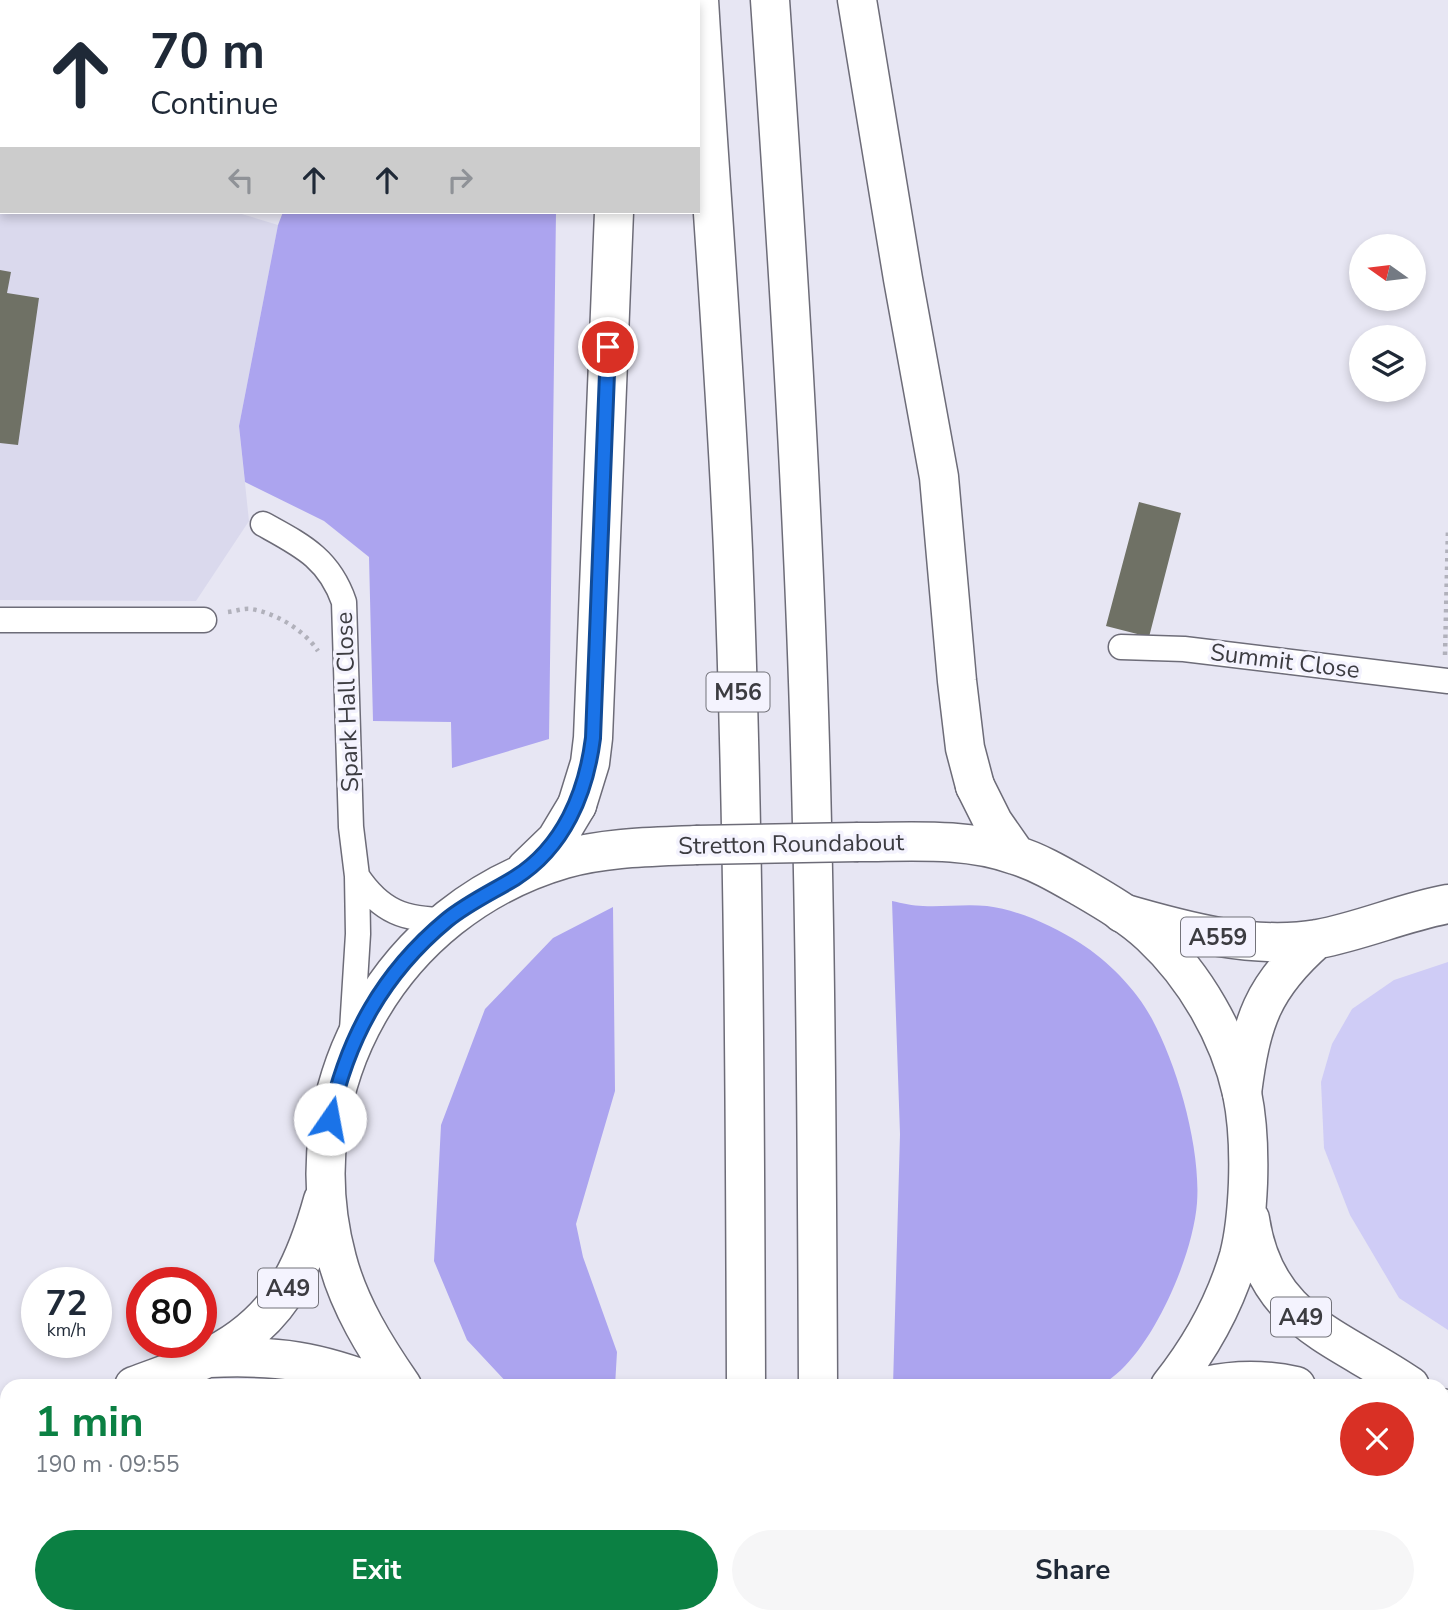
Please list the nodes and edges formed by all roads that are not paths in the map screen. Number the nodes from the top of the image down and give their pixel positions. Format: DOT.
graph roads {
  1 [pos="770,0"];
  2 [pos="857,0"];
  3 [pos="700,16"];
  4 [pos="614,214"];
  5 [pos="263,524"];
  6 [pos="0,620"];
  7 [pos="204,620"];
  8 [pos="1121,647"];
  9 [pos="1446,681"];
  10 [pos="1016,855"];
  11 [pos="358,876"];
  12 [pos="516,877"];
  13 [pos="1448,904"];
  14 [pos="1122,913"];
  15 [pos="446,920"];
  16 [pos="1317,939"];
  17 [pos="349,1053"];
  18 [pos="1242,1093"];
  19 [pos="326,1188"];
  20 [pos="1247,1203"];
  21 [pos="217,1352"];
  22 [pos="207,1358"];
  23 [pos="217,1358"];
  24 [pos="152,1379"];
  25 [pos="364,1379"];
  26 [pos="397,1379"];
  27 [pos="746,1379"];
  28 [pos="818,1379"];
  29 [pos="1175,1379"];
  30 [pos="1398,1379"];
  1 -- 28 [label="main road"];
  2 -- 10 [label="main road"];
  3 -- 27 [label="main road, M56"];
  4 -- 12 [label="main road"];
  5 -- 11 [label="street, Spark Hall Close"];
  6 -- 7 [label="street"];
  8 -- 9 [label="street, Summit Close"];
  10 -- 12 [label="main road, Stretton Roundabout, bridge"];
  10 -- 14 [label="main road, Stretton Roundabout"];
  11 -- 15 [label="street"];
  11 -- 17 [label="street, Spark Hall Close"];
  12 -- 15 [label="main road, Stretton Roundabout"];
  13 -- 16 [label="main road, A559"];
  14 -- 16 [label="main road, A559"];
  14 -- 18 [label="main road, Stretton Roundabout"];
  15 -- 17 [label="main road, Stretton Roundabout"];
  16 -- 18 [label="main road, A559"];
  17 -- 19 [label="main road, Stretton Roundabout"];
  18 -- 20 [label="main road, Stretton Roundabout"];
  19 -- 21 [label="main road, A49"];
  19 -- 26 [label="main road, Stretton Roundabout"];
  20 -- 29 [label="main road, Stretton Roundabout"];
  20 -- 30 [label="main road, A49"];
  22 -- 24 [label="main road, A49"];
  23 -- 25 [label="main road, A49"];
}
